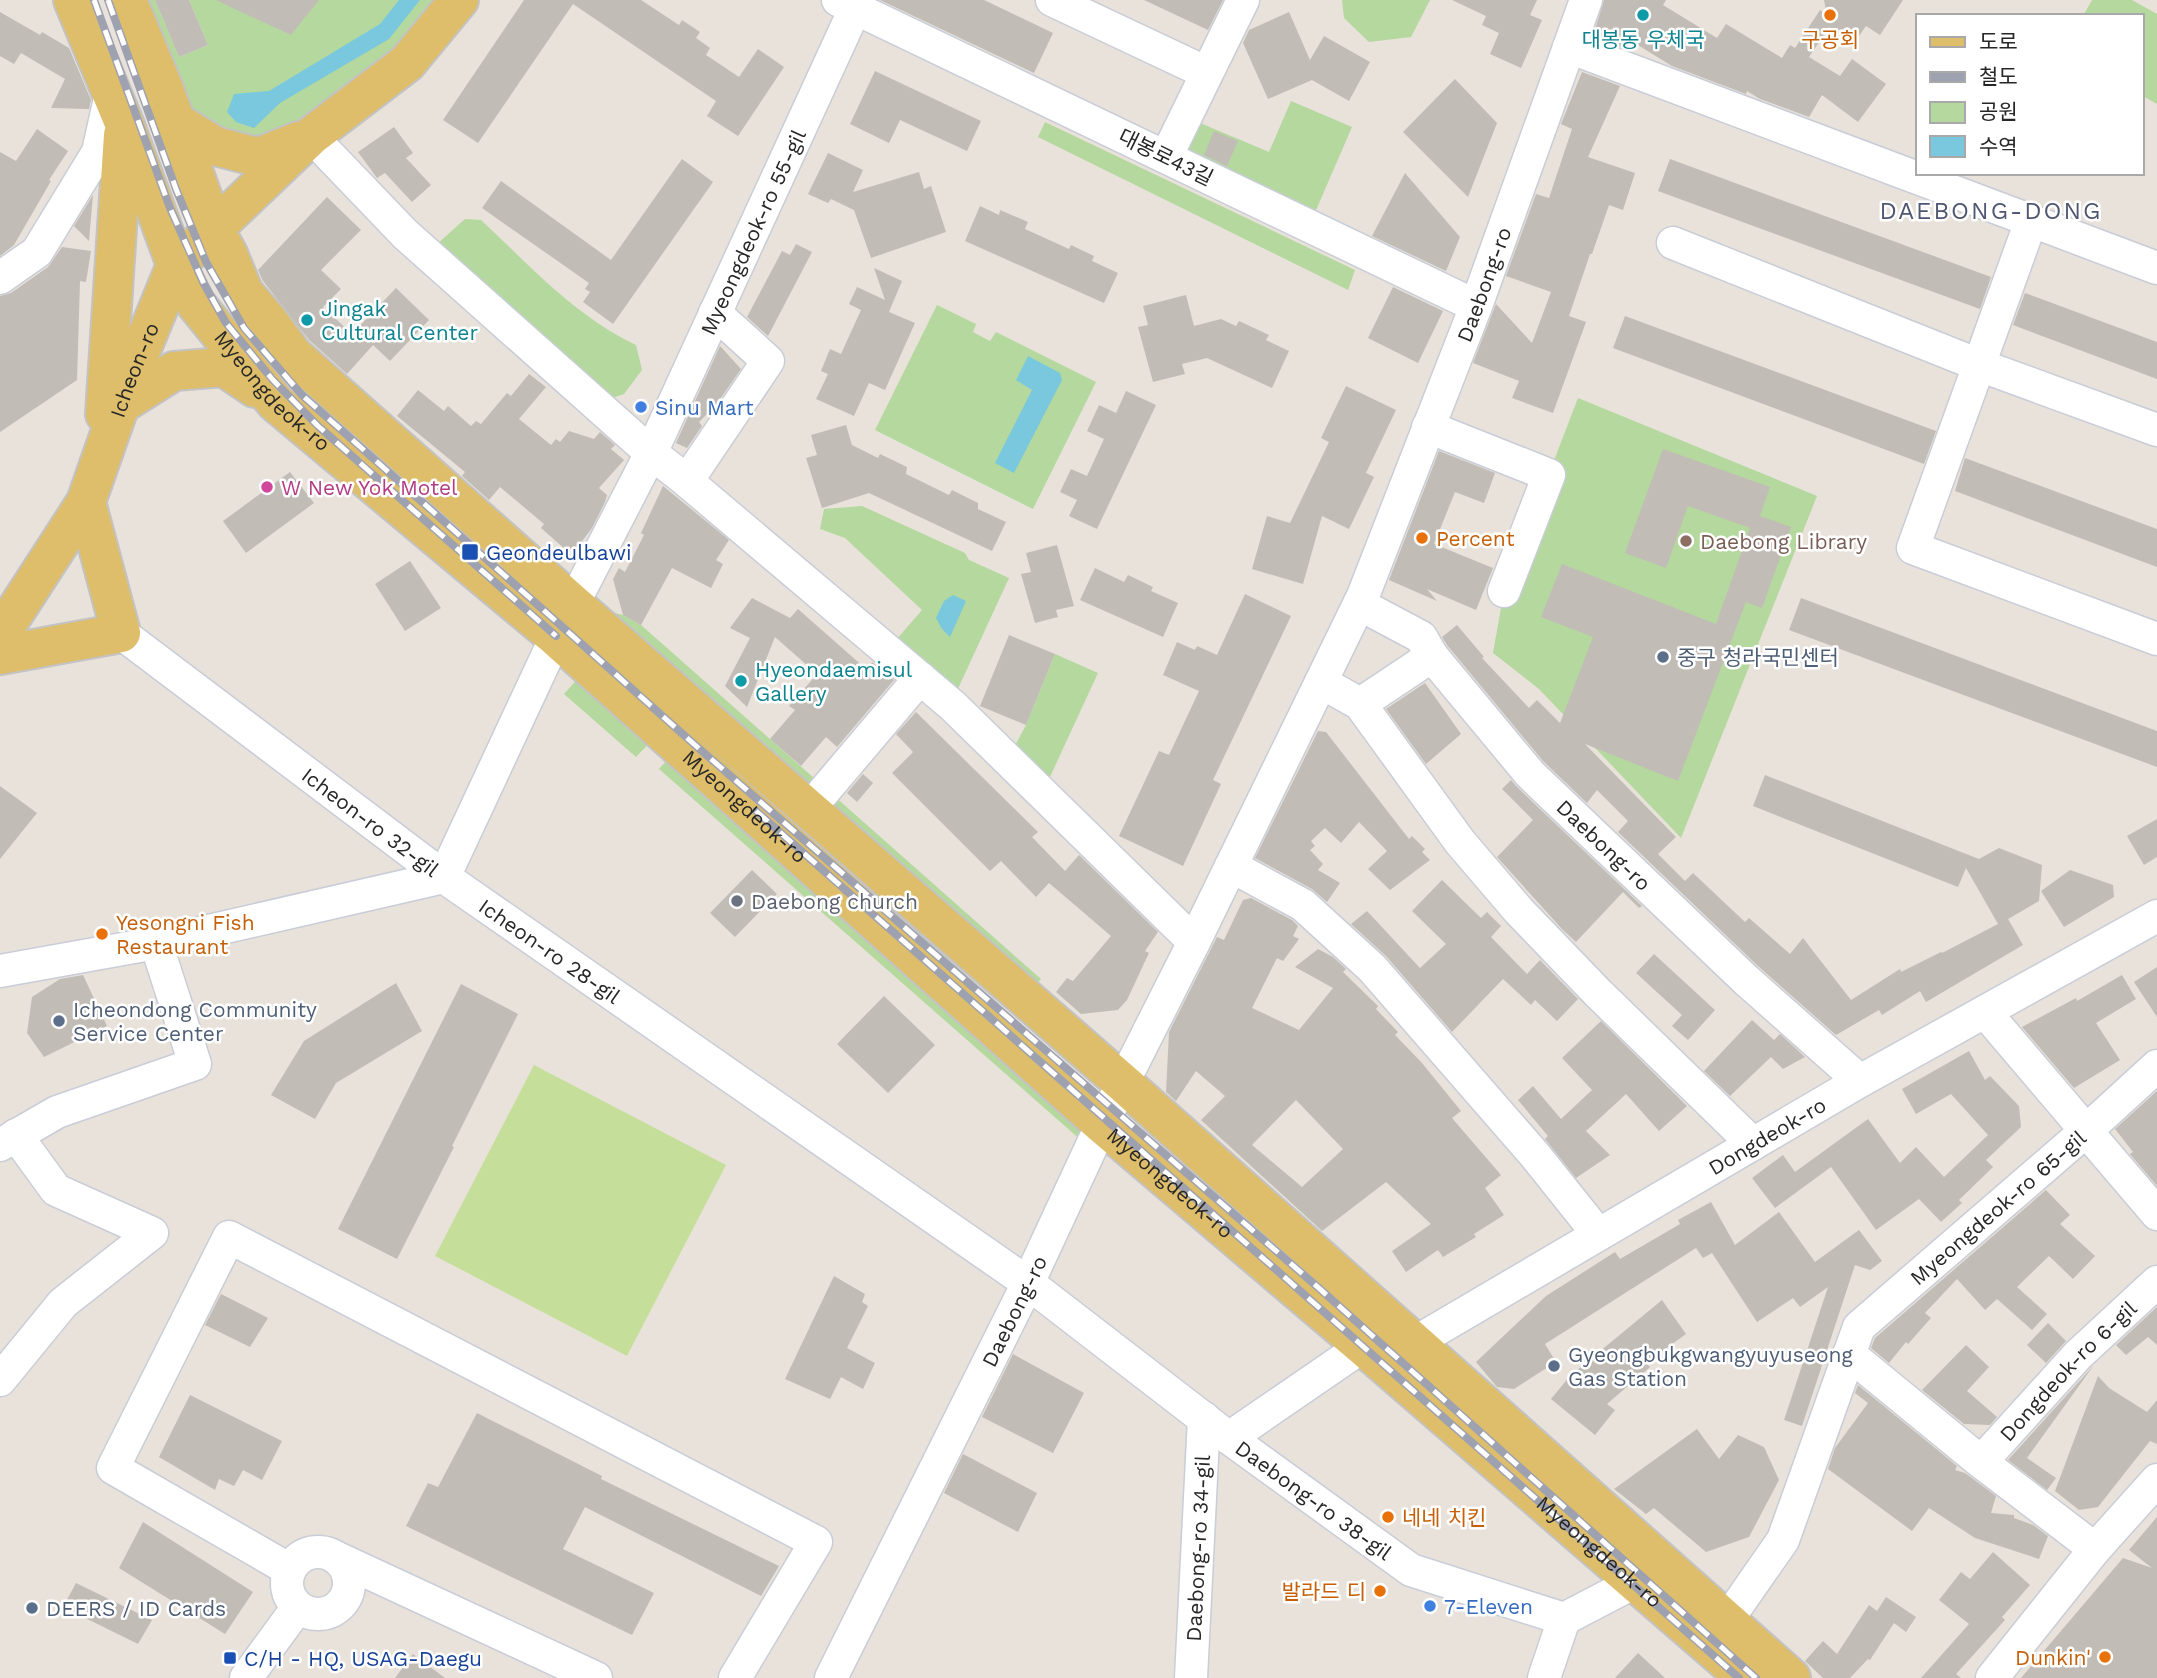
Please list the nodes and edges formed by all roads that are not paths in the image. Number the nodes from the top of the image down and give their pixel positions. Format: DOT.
graph roads {
  1 [pos="73,0"];
  2 [pos="127,0"];
  3 [pos="459,0"];
  4 [pos="1052,0"];
  5 [pos="1243,0"];
  6 [pos="1586,0"];
  7 [pos="851,3"];
  8 [pos="1569,47"];
  9 [pos="1207,73"];
  10 [pos="118,108"];
  11 [pos="176,122"];
  12 [pos="311,136"];
  13 [pos="1166,157"];
  14 [pos="2031,221"];
  15 [pos="214,229"];
  16 [pos="1673,243"];
  17 [pos="176,265"];
  18 [pos="2157,268"];
  19 [pos="0,278"];
  20 [pos="1476,306"];
  21 [pos="715,313"];
  22 [pos="1979,365"];
  23 [pos="276,403"];
  24 [pos="120,405"];
  25 [pos="1428,428"];
  26 [pos="2157,430"];
  27 [pos="651,453"];
  28 [pos="103,457"];
  29 [pos="687,481"];
  30 [pos="86,502"];
  31 [pos="1504,591"];
  32 [pos="1359,604"];
  33 [pos="565,621"];
  34 [pos="121,634"];
  35 [pos="0,635"];
  36 [pos="2157,639"];
  37 [pos="0,655"];
  38 [pos="1432,656"];
  39 [pos="920,678"];
  40 [pos="1321,682"];
  41 [pos="1360,704"];
  42 [pos="810,809"];
  43 [pos="1231,866"];
  44 [pos="444,877"];
  45 [pos="2157,916"];
  46 [pos="1194,942"];
  47 [pos="156,943"];
  48 [pos="0,971"];
  49 [pos="1985,1012"];
  50 [pos="2157,1066"];
  51 [pos="1860,1081"];
  52 [pos="1123,1083"];
  53 [pos="1102,1124"];
  54 [pos="2087,1130"];
  55 [pos="8,1140"];
  56 [pos="1753,1144"];
  57 [pos="2156,1211"];
  58 [pos="1598,1234"];
  59 [pos="2157,1282"];
  60 [pos="1028,1283"];
  61 [pos="1386,1350"];
  62 [pos="1849,1354"];
  63 [pos="0,1380"];
  64 [pos="1204,1418"];
  65 [pos="1228,1438"];
  66 [pos="1980,1461"];
  67 [pos="2157,1480"];
  68 [pos="2095,1549"];
  69 [pos="335,1557"];
  70 [pos="290,1570"];
  71 [pos="1635,1582"];
  72 [pos="298,1607"];
  73 [pos="1564,1619"];
  74 [pos="1718,1633"];
  75 [pos="246,1678"];
  76 [pos="596,1678"];
  77 [pos="734,1678"];
  78 [pos="831,1678"];
  79 [pos="1191,1678"];
  80 [pos="1544,1678"];
  81 [pos="1746,1678"];
  82 [pos="1791,1678"];
  83 [pos="1992,1678"];
  1 -- 10 [label="main road, Myeongdeok-ro"];
  2 -- 11 [label="main road, Myeongdeok-ro"];
  3 -- 12 [label="main road, Icheon-ro"];
  4 -- 9 [label="street"];
  5 -- 9 [label="street"];
  6 -- 8 [label="street, Daebong-ro"];
  7 -- 13 [label="street, 대봉로43길"];
  7 -- 21 [label="street, Myeongdeok-ro 55-gil"];
  8 -- 14 [label="street"];
  8 -- 20 [label="street, Daebong-ro"];
  9 -- 13 [label="street"];
  10 -- 17 [label="main road, Myeongdeok-ro"];
  10 -- 19 [label="street"];
  10 -- 28 [label="main road"];
  11 -- 12 [label="main road"];
  11 -- 15 [label="main road, Myeongdeok-ro"];
  12 -- 15 [label="main road, Icheon-ro"];
  12 -- 27 [label="street"];
  13 -- 20 [label="street, 대봉로43길"];
  14 -- 18 [label="street"];
  14 -- 22 [label="street"];
  15 -- 17 [label="main road, Icheon-ro"];
  15 -- 33 [label="main road, Myeongdeok-ro"];
  16 -- 22 [label="street"];
  17 -- 23 [label="main road, Myeongdeok-ro"];
  17 -- 24 [label="main road, Icheon-ro"];
  20 -- 25 [label="street, Daebong-ro"];
  21 -- 27 [label="street, Myeongdeok-ro 55-gil"];
  21 -- 29 [label="street"];
  22 -- 26 [label="street"];
  22 -- 36 [label="street"];
  23 -- 24 [label="main road"];
  23 -- 33 [label="main road, Myeongdeok-ro"];
  24 -- 28 [label="main road, Icheon-ro"];
  25 -- 31 [label="street"];
  25 -- 32 [label="street, Daebong-ro"];
  27 -- 29 [label="street"];
  27 -- 33 [label="street, Myeongdeok-ro 55-gil"];
  28 -- 30 [label="main road, Icheon-ro"];
  29 -- 39 [label="street"];
  30 -- 34 [label="main road"];
  30 -- 35 [label="main road, Icheon-ro"];
  32 -- 38 [label="street, Daebong-ro"];
  32 -- 40 [label="street, Daebong-ro"];
  33 -- 42 [label="main road, Myeongdeok-ro"];
  33 -- 44 [label="street, Icheon-ro 32-gil"];
  33 -- 53 [label="main road, Myeongdeok-ro"];
  34 -- 37 [label="main road"];
  34 -- 44 [label="street, Icheon-ro 32-gil"];
  38 -- 41 [label="street"];
  38 -- 51 [label="street, Daebong-ro"];
  39 -- 42 [label="street"];
  39 -- 46 [label="street"];
  40 -- 41 [label="street"];
  40 -- 43 [label="street, Daebong-ro"];
  41 -- 56 [label="street"];
  42 -- 52 [label="main road, Myeongdeok-ro"];
  43 -- 46 [label="street, Daebong-ro"];
  43 -- 58 [label="street"];
  44 -- 47 [label="street"];
  44 -- 60 [label="street, Icheon-ro 28-gil"];
  45 -- 49 [label="street, Dongdeok-ro"];
  46 -- 52 [label="street, Daebong-ro"];
  47 -- 48 [label="street"];
  47 -- 55 [label="street"];
  49 -- 51 [label="street, Dongdeok-ro"];
  49 -- 54 [label="street"];
  50 -- 54 [label="street, Myeongdeok-ro 65-gil"];
  51 -- 56 [label="street, Dongdeok-ro"];
  52 -- 53 [label="street, Daebong-ro"];
  52 -- 61 [label="main road, Myeongdeok-ro"];
  53 -- 60 [label="street, Daebong-ro"];
  53 -- 61 [label="main road, Myeongdeok-ro"];
  54 -- 57 [label="street"];
  54 -- 62 [label="street, Myeongdeok-ro 65-gil"];
  55 -- 63 [label="street"];
  56 -- 58 [label="street, Dongdeok-ro"];
  58 -- 61 [label="street, Dongdeok-ro"];
  59 -- 66 [label="street, Dongdeok-ro 6-gil"];
  60 -- 64 [label="street, Daebong-ro 38-gil"];
  60 -- 78 [label="street, Daebong-ro"];
  61 -- 65 [label="street, Dongdeok-ro"];
  61 -- 71 [label="main road, Myeongdeok-ro"];
  61 -- 74 [label="main road, Myeongdeok-ro"];
  62 -- 66 [label="street"];
  62 -- 74 [label="street, Myeongdeok-ro 65-gil"];
  64 -- 65 [label="street, Daebong-ro 38-gil"];
  64 -- 79 [label="street, Daebong-ro 34-gil"];
  65 -- 73 [label="street, Daebong-ro 38-gil"];
  66 -- 68 [label="street"];
  67 -- 68 [label="street"];
  68 -- 83 [label="street"];
  69 -- 70 [label="street"];
  69 -- 72 [label="street"];
  69 -- 76 [label="street"];
  70 -- 72 [label="street"];
  70 -- 77 [label="street"];
  71 -- 73 [label="street"];
  71 -- 74 [label="main road, Myeongdeok-ro"];
  72 -- 75 [label="street"];
  73 -- 80 [label="street"];
  74 -- 81 [label="main road, Myeongdeok-ro"];
  74 -- 82 [label="main road, Myeongdeok-ro"];
}
